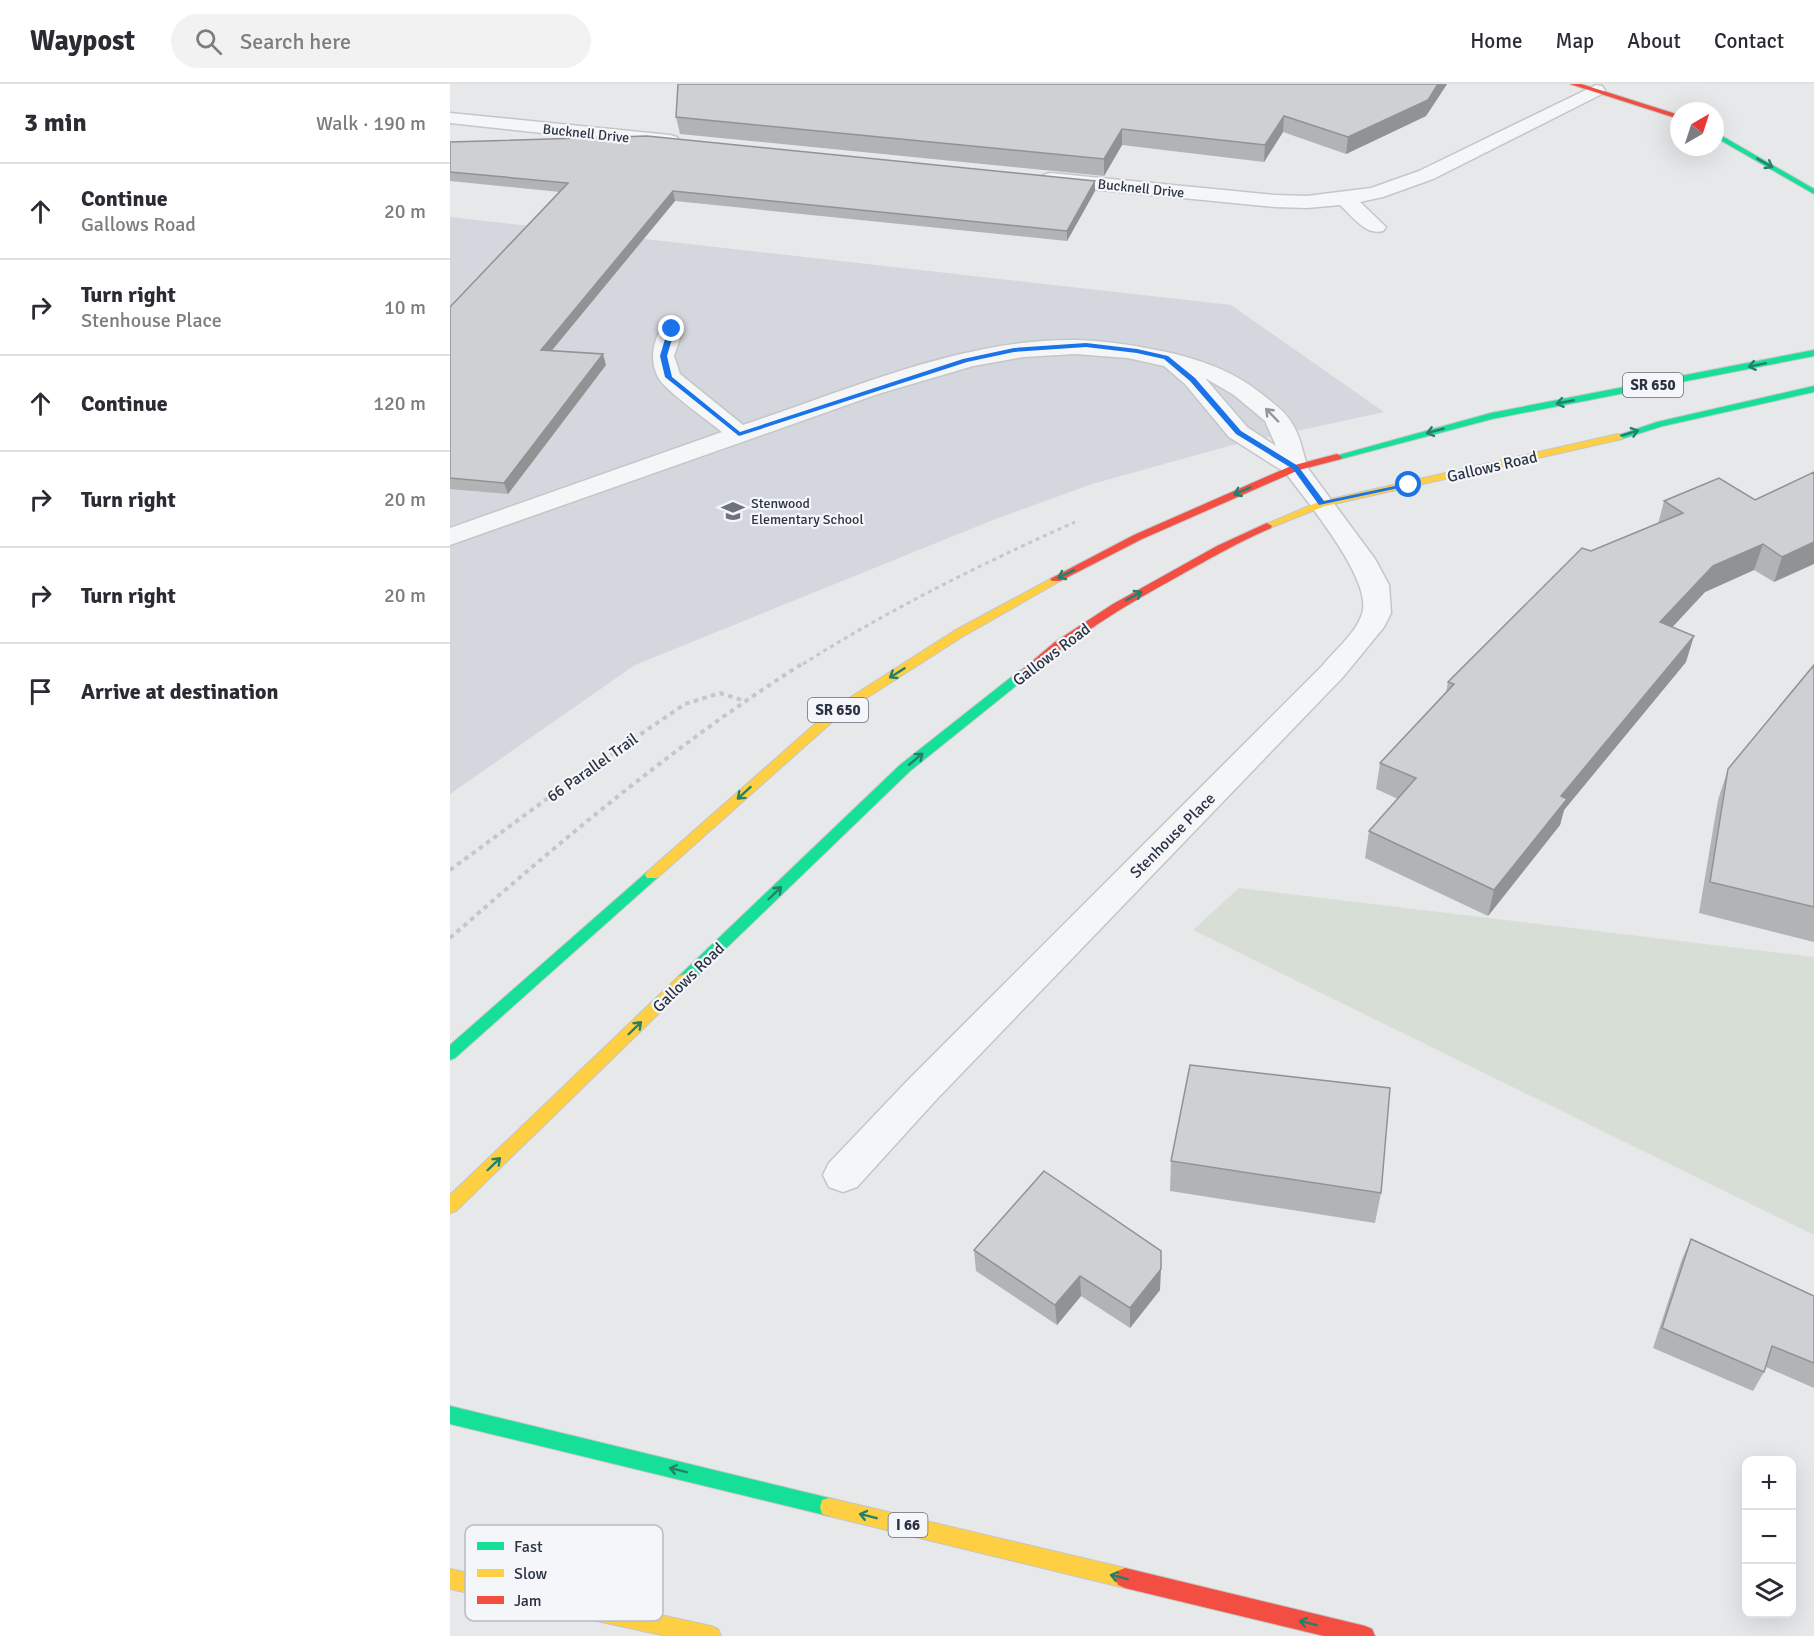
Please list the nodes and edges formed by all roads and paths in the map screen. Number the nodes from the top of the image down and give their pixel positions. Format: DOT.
graph roads {
  1 [pos="1574,84"];
  2 [pos="1596,90"];
  3 [pos="1670,114"];
  4 [pos="450,118"];
  5 [pos="1724,135"];
  6 [pos="1724,137"];
  7 [pos="691,143"];
  8 [pos="1767,147"];
  9 [pos="1036,177"];
  10 [pos="1814,192"];
  11 [pos="1345,199"];
  12 [pos="1376,227"];
  13 [pos="672,329"];
  14 [pos="1814,353"];
  15 [pos="1166,357"];
  16 [pos="1814,389"];
  17 [pos="739,434"];
  18 [pos="1295,468"];
  19 [pos="1322,504"];
  20 [pos="450,537"];
  21 [pos="745,701"];
  22 [pos="450,870"];
  23 [pos="450,1054"];
  24 [pos="843,1175"];
  25 [pos="451,1205"];
  26 [pos="450,1415"];
  27 [pos="450,1579"];
  28 [pos="465,1582"];
  29 [pos="642,1621"];
  30 [pos="711,1636"];
  31 [pos="1365,1636"];
  1 -- 2 [label="main road"];
  2 -- 3 [label="main road"];
  2 -- 11 [label="street, Bucknell Drive"];
  4 -- 7 [label="street, Bucknell Drive"];
  5 -- 8 [label="main road"];
  6 -- 10 [label="main road, one-way"];
  9 -- 11 [label="street, Bucknell Drive"];
  11 -- 12 [label="street"];
  13 -- 17 [label="street"];
  14 -- 18 [label="main road, SR 650, one-way"];
  15 -- 17 [label="street"];
  15 -- 18 [label="street"];
  18 -- 15 [label="street, one-way"];
  19 -- 16 [label="main road, Gallows Road / SR 650, one-way"];
  17 -- 20 [label="street"];
  18 -- 19 [label="street, Stenhouse Place"];
  18 -- 23 [label="main road, SR 650, one-way"];
  19 -- 24 [label="street, Stenhouse Place"];
  25 -- 19 [label="main road, Gallows Road / SR 650, one-way"];
  21 -- 22 [label="path, 66 Parallel Trail"];
  31 -- 26 [label="main road, I 66, one-way"];
  27 -- 28 [label="main road"];
  29 -- 30 [label="main road"];
}
